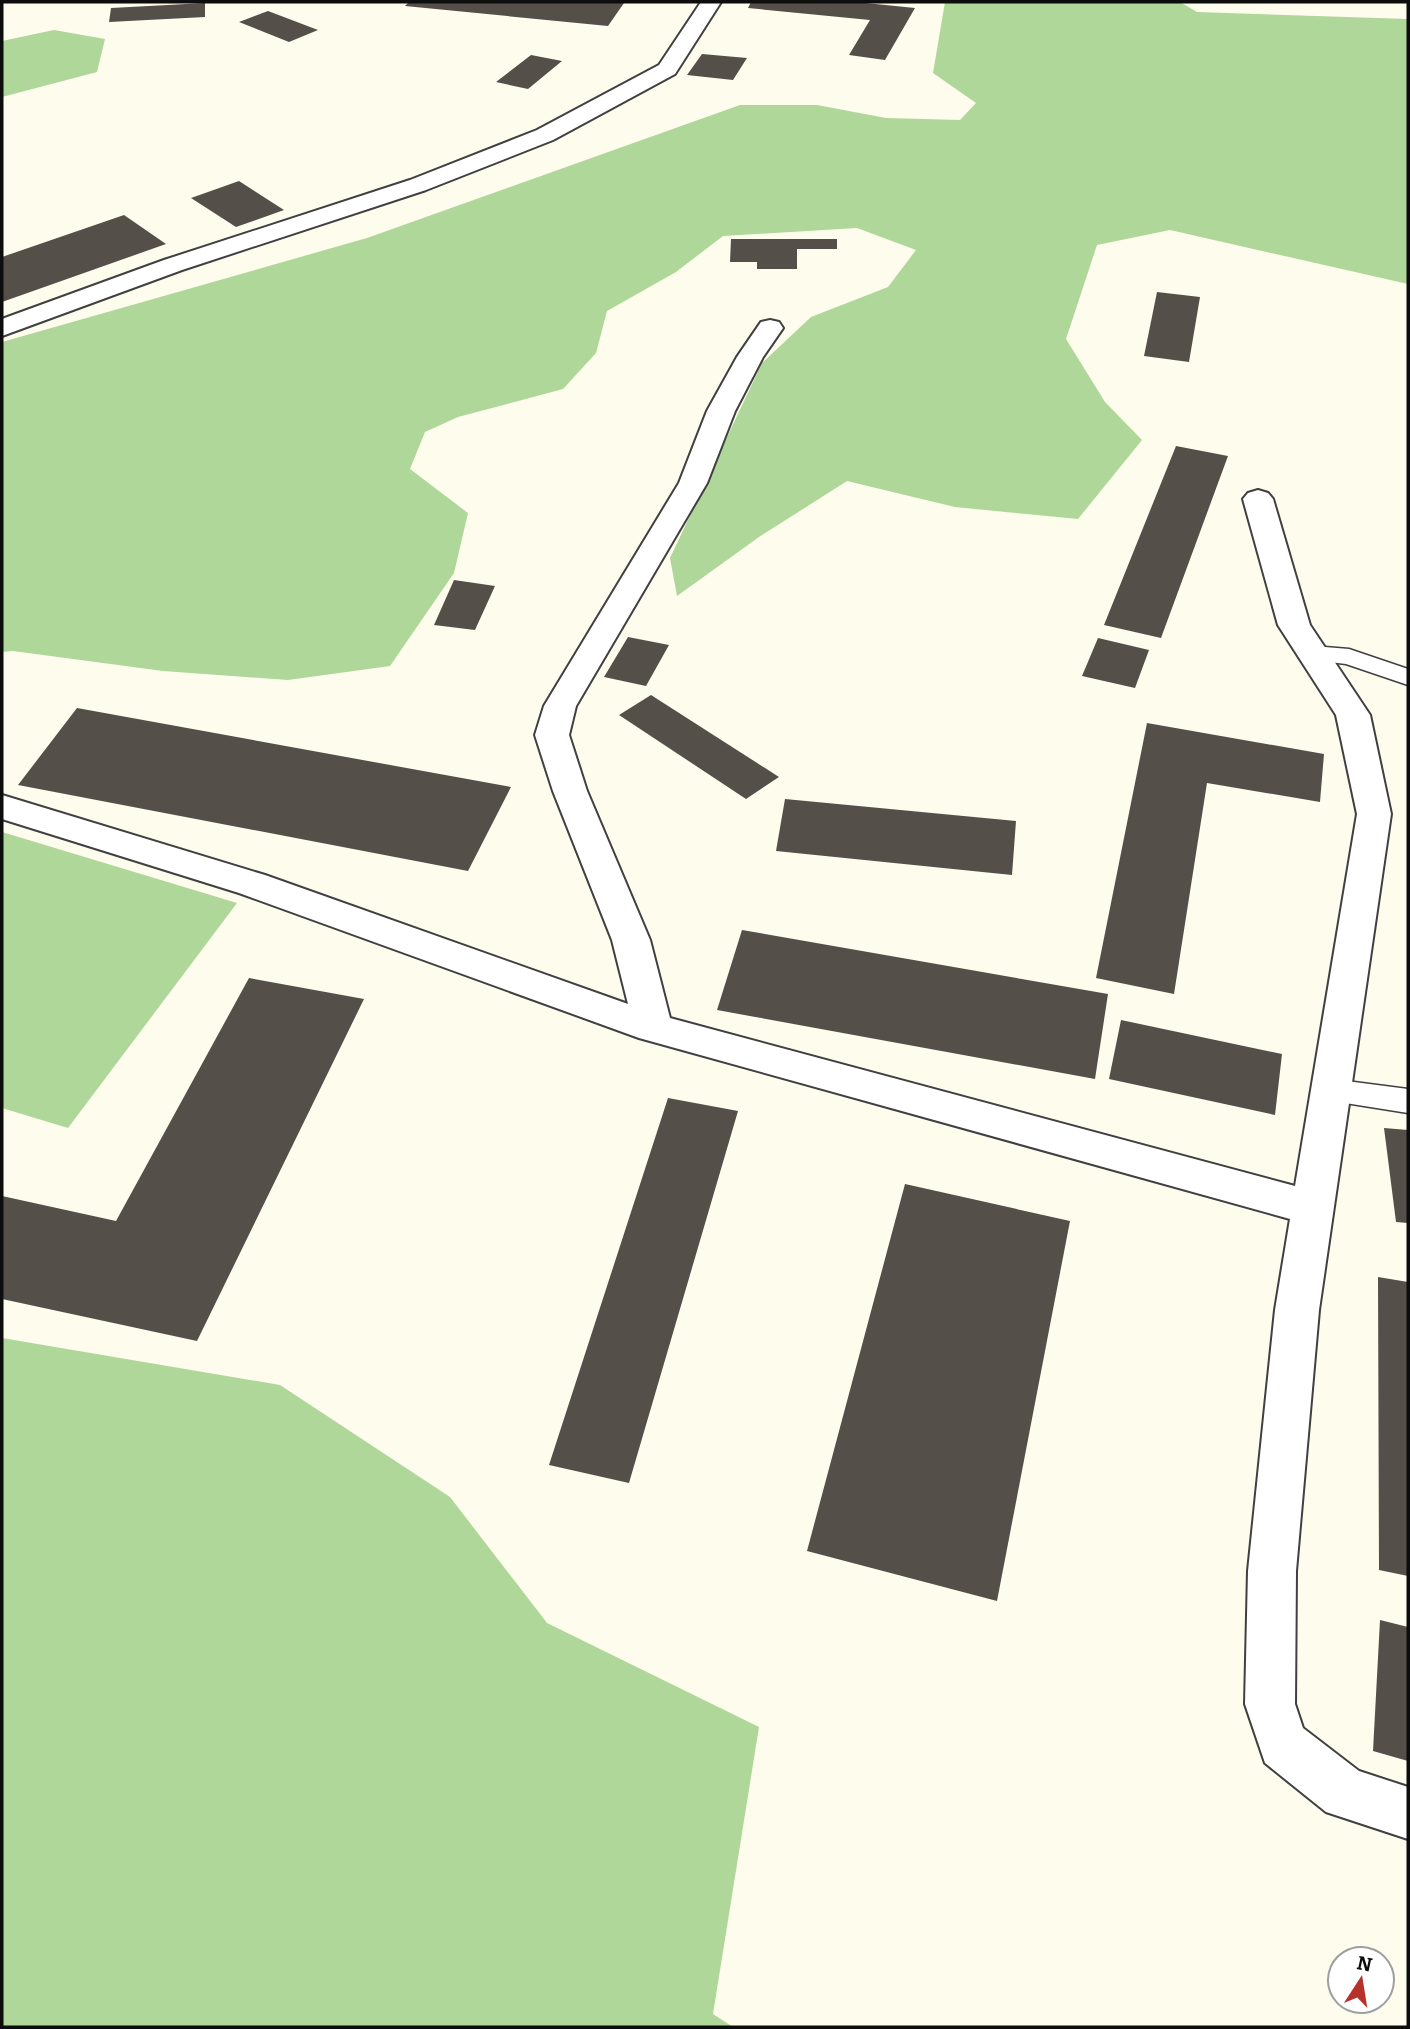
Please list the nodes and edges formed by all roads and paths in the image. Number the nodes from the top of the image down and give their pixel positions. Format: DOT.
graph roads {
  1 [pos="711,2"];
  2 [pos="2,328"];
  3 [pos="769,328"];
  4 [pos="1258,499"];
  5 [pos="1313,654"];
  6 [pos="1408,677"];
  7 [pos="2,807"];
  8 [pos="653,1028"];
  9 [pos="1331,1091"];
  10 [pos="1408,1101"];
  11 [pos="1313,1208"];
  12 [pos="1408,1813"];
  1 -- 2 [label="street"];
  3 -- 8 [label="street"];
  4 -- 5 [label="street"];
  5 -- 6 [label="lane"];
  5 -- 9 [label="street"];
  7 -- 8 [label="street"];
  8 -- 11 [label="street"];
  9 -- 10 [label="lane"];
  9 -- 11 [label="street"];
  11 -- 12 [label="street"];
}
